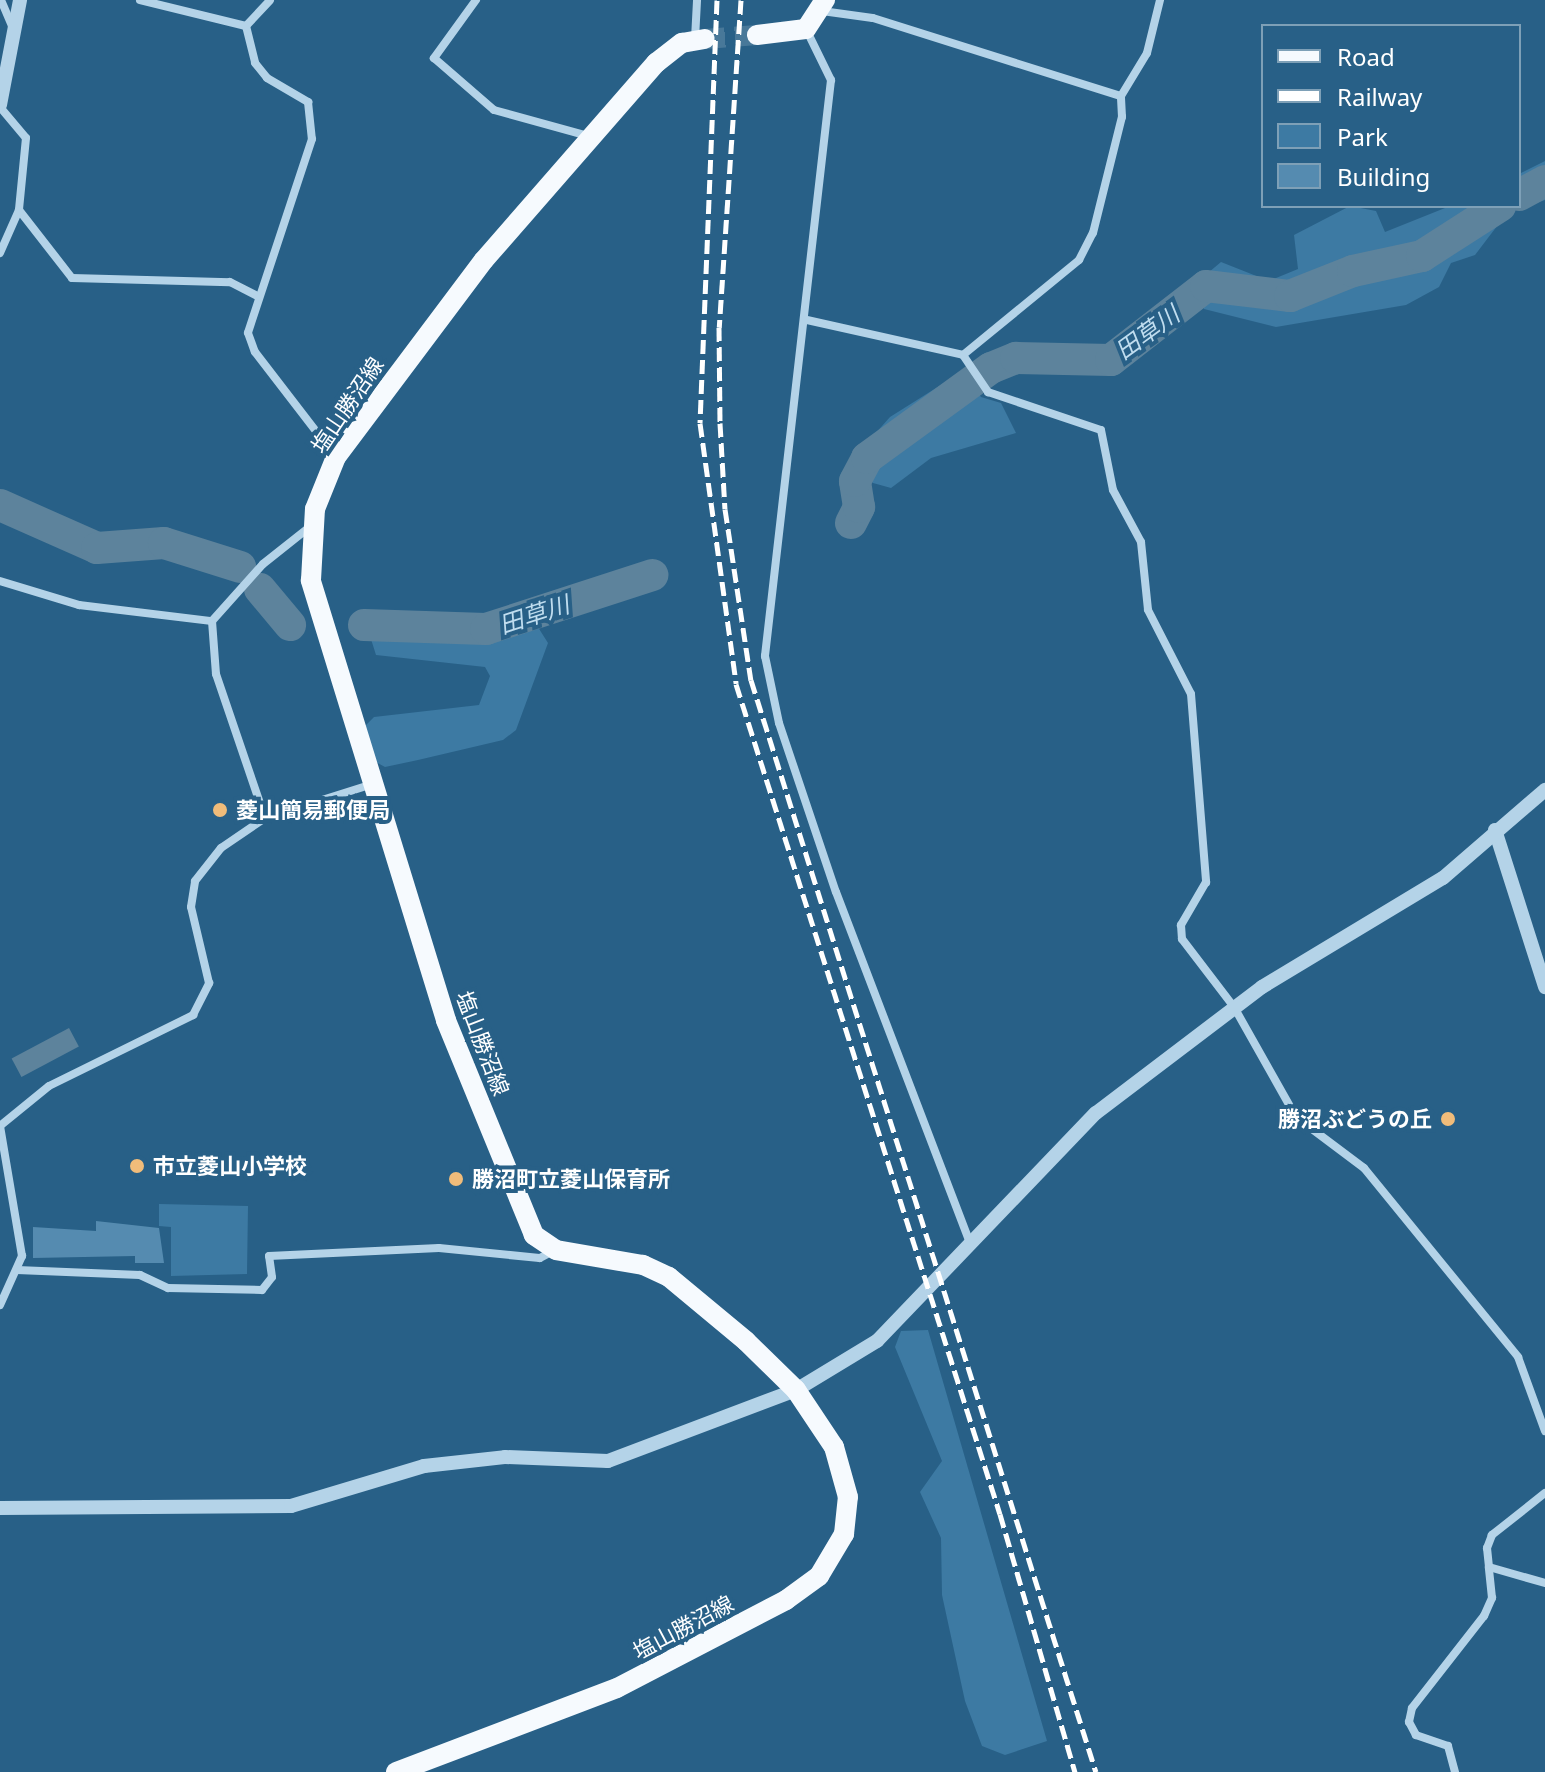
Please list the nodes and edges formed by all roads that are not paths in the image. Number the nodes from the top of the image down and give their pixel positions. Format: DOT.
graph roads {
  1 [pos="1,0"];
  2 [pos="20,0"];
  3 [pos="140,0"];
  4 [pos="270,0"];
  5 [pos="476,0"];
  6 [pos="697,0"];
  7 [pos="1160,0"];
  8 [pos="832,5"];
  9 [pos="246,26"];
  10 [pos="806,29"];
  11 [pos="14,30"];
  12 [pos="757,35"];
  13 [pos="700,40"];
  14 [pos="1121,96"];
  15 [pos="0,106"];
  16 [pos="592,138"];
  17 [pos="19,210"];
  18 [pos="0,253"];
  19 [pos="258,296"];
  20 [pos="807,320"];
  21 [pos="964,356"];
  22 [pos="336,457"];
  23 [pos="312,525"];
  24 [pos="0,581"];
  25 [pos="212,621"];
  26 [pos="373,784"];
  27 [pos="1545,790"];
  28 [pos="265,818"];
  29 [pos="1495,830"];
  30 [pos="1545,987"];
  31 [pos="1234,1007"];
  32 [pos="0,1126"];
  33 [pos="967,1247"];
  34 [pos="556,1250"];
  35 [pos="17,1270"];
  36 [pos="0,1305"];
  37 [pos="796,1390"];
  38 [pos="1545,1431"];
  39 [pos="1545,1493"];
  40 [pos="0,1508"];
  41 [pos="1489,1567"];
  42 [pos="1545,1583"];
  43 [pos="396,1772"];
  44 [pos="1455,1772"];
  1 -- 11 [label="street"];
  2 -- 11 [label="street"];
  3 -- 9 [label="street"];
  4 -- 9 [label="street"];
  5 -- 16 [label="street"];
  6 -- 13 [label="street"];
  7 -- 14 [label="street"];
  8 -- 10 [label="main road"];
  8 -- 14 [label="street"];
  9 -- 19 [label="street"];
  10 -- 12 [label="main road"];
  10 -- 20 [label="street"];
  11 -- 15 [label="street"];
  13 -- 16 [label="main road, 塩山勝沼線"];
  14 -- 21 [label="street"];
  15 -- 17 [label="street"];
  16 -- 22 [label="main road, 塩山勝沼線"];
  17 -- 18 [label="street"];
  17 -- 19 [label="street"];
  19 -- 22 [label="street"];
  20 -- 21 [label="street"];
  20 -- 33 [label="street"];
  21 -- 31 [label="street"];
  22 -- 23 [label="main road, 塩山勝沼線"];
  23 -- 25 [label="street"];
  23 -- 26 [label="main road, 塩山勝沼線"];
  24 -- 25 [label="street"];
  25 -- 28 [label="street"];
  26 -- 28 [label="street"];
  26 -- 34 [label="main road, 塩山勝沼線"];
  27 -- 29 [label="street"];
  28 -- 32 [label="street"];
  29 -- 30 [label="street"];
  29 -- 31 [label="street"];
  31 -- 33 [label="street"];
  31 -- 38 [label="street"];
  32 -- 35 [label="street"];
  33 -- 37 [label="street"];
  34 -- 35 [label="street"];
  34 -- 37 [label="main road, 塩山勝沼線"];
  35 -- 36 [label="street"];
  37 -- 40 [label="street"];
  37 -- 43 [label="main road, 塩山勝沼線"];
  39 -- 41 [label="street"];
  41 -- 42 [label="street"];
  41 -- 44 [label="street"];
}
